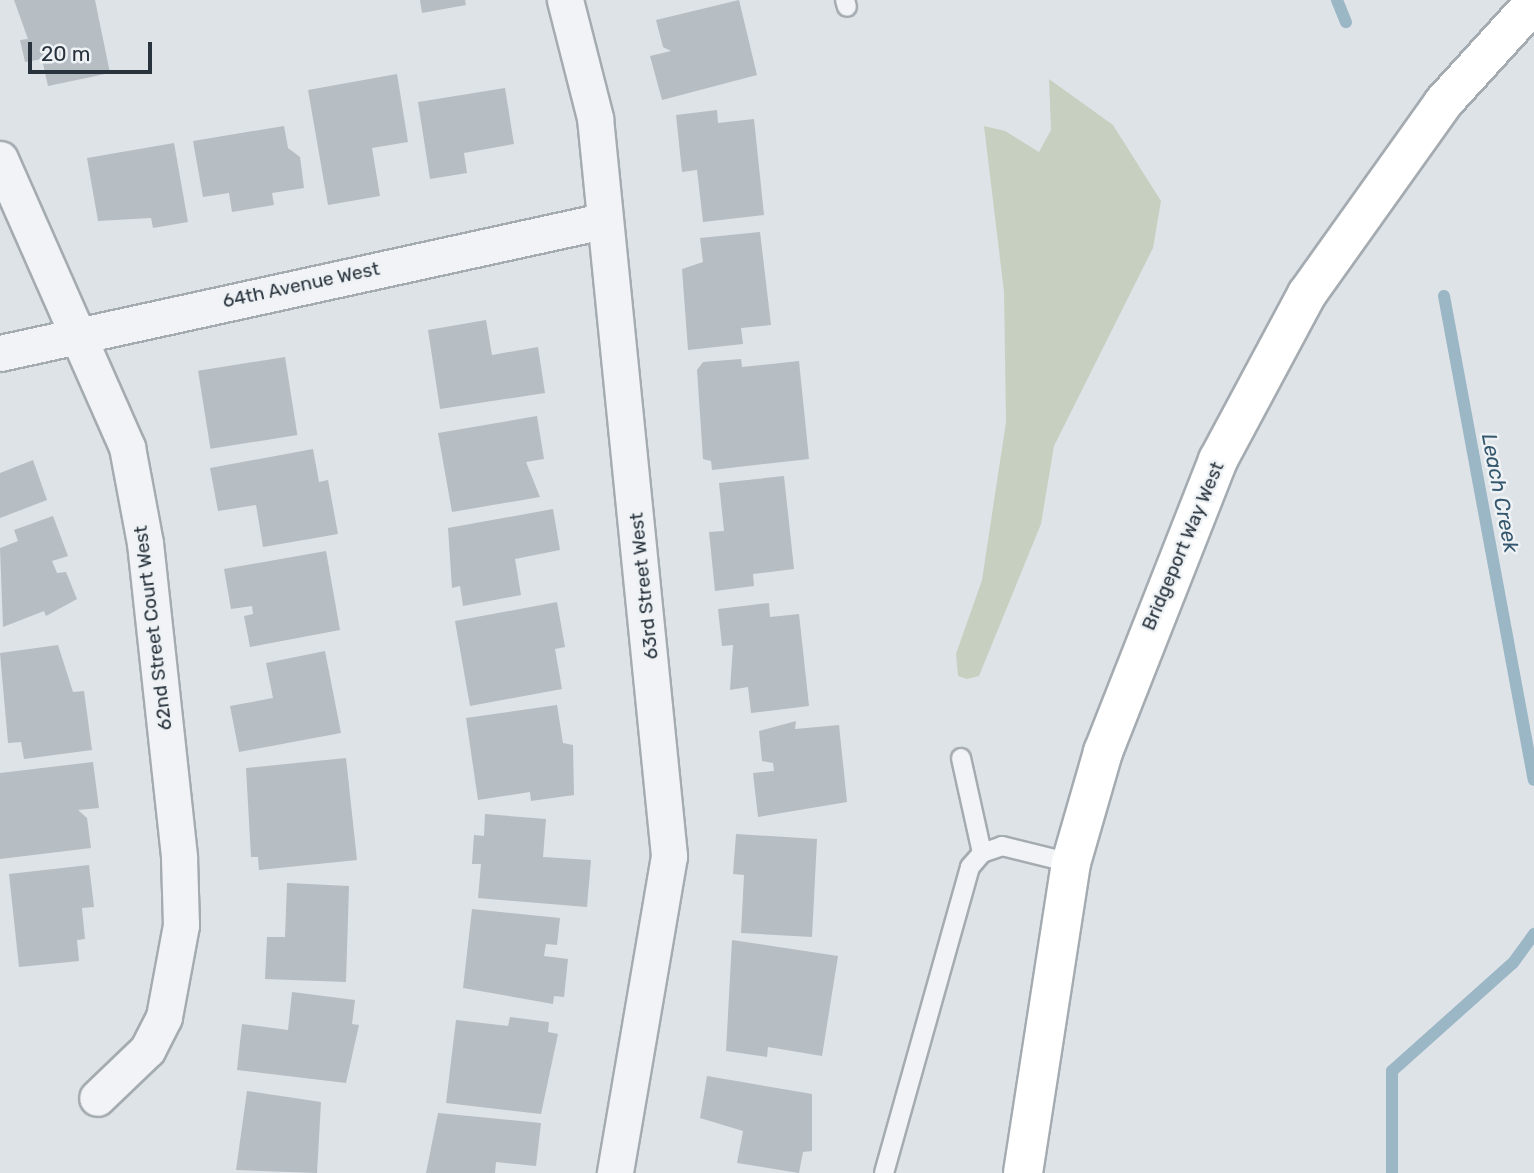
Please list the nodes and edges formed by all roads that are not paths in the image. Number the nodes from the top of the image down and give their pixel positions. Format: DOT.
graph roads {
  1 [pos="565,0"];
  2 [pos="1534,2"];
  3 [pos="0,159"];
  4 [pos="604,221"];
  5 [pos="74,334"];
  6 [pos="0,353"];
  7 [pos="961,758"];
  8 [pos="982,853"];
  9 [pos="1071,863"];
  10 [pos="97,1098"];
  11 [pos="615,1173"];
  12 [pos="884,1173"];
  13 [pos="1023,1173"];
  1 -- 4 [label="street, 63rd Street West"];
  2 -- 9 [label="main road, Bridgeport Way West"];
  3 -- 5 [label="street, 62nd Street Court West"];
  4 -- 5 [label="street, 64th Avenue West"];
  4 -- 11 [label="street, 63rd Street West"];
  5 -- 6 [label="street, 64th Avenue West"];
  5 -- 10 [label="street, 62nd Street Court West"];
  7 -- 8 [label="lane"];
  8 -- 9 [label="lane"];
  8 -- 12 [label="lane"];
  9 -- 13 [label="main road, Bridgeport Way West"];
}
